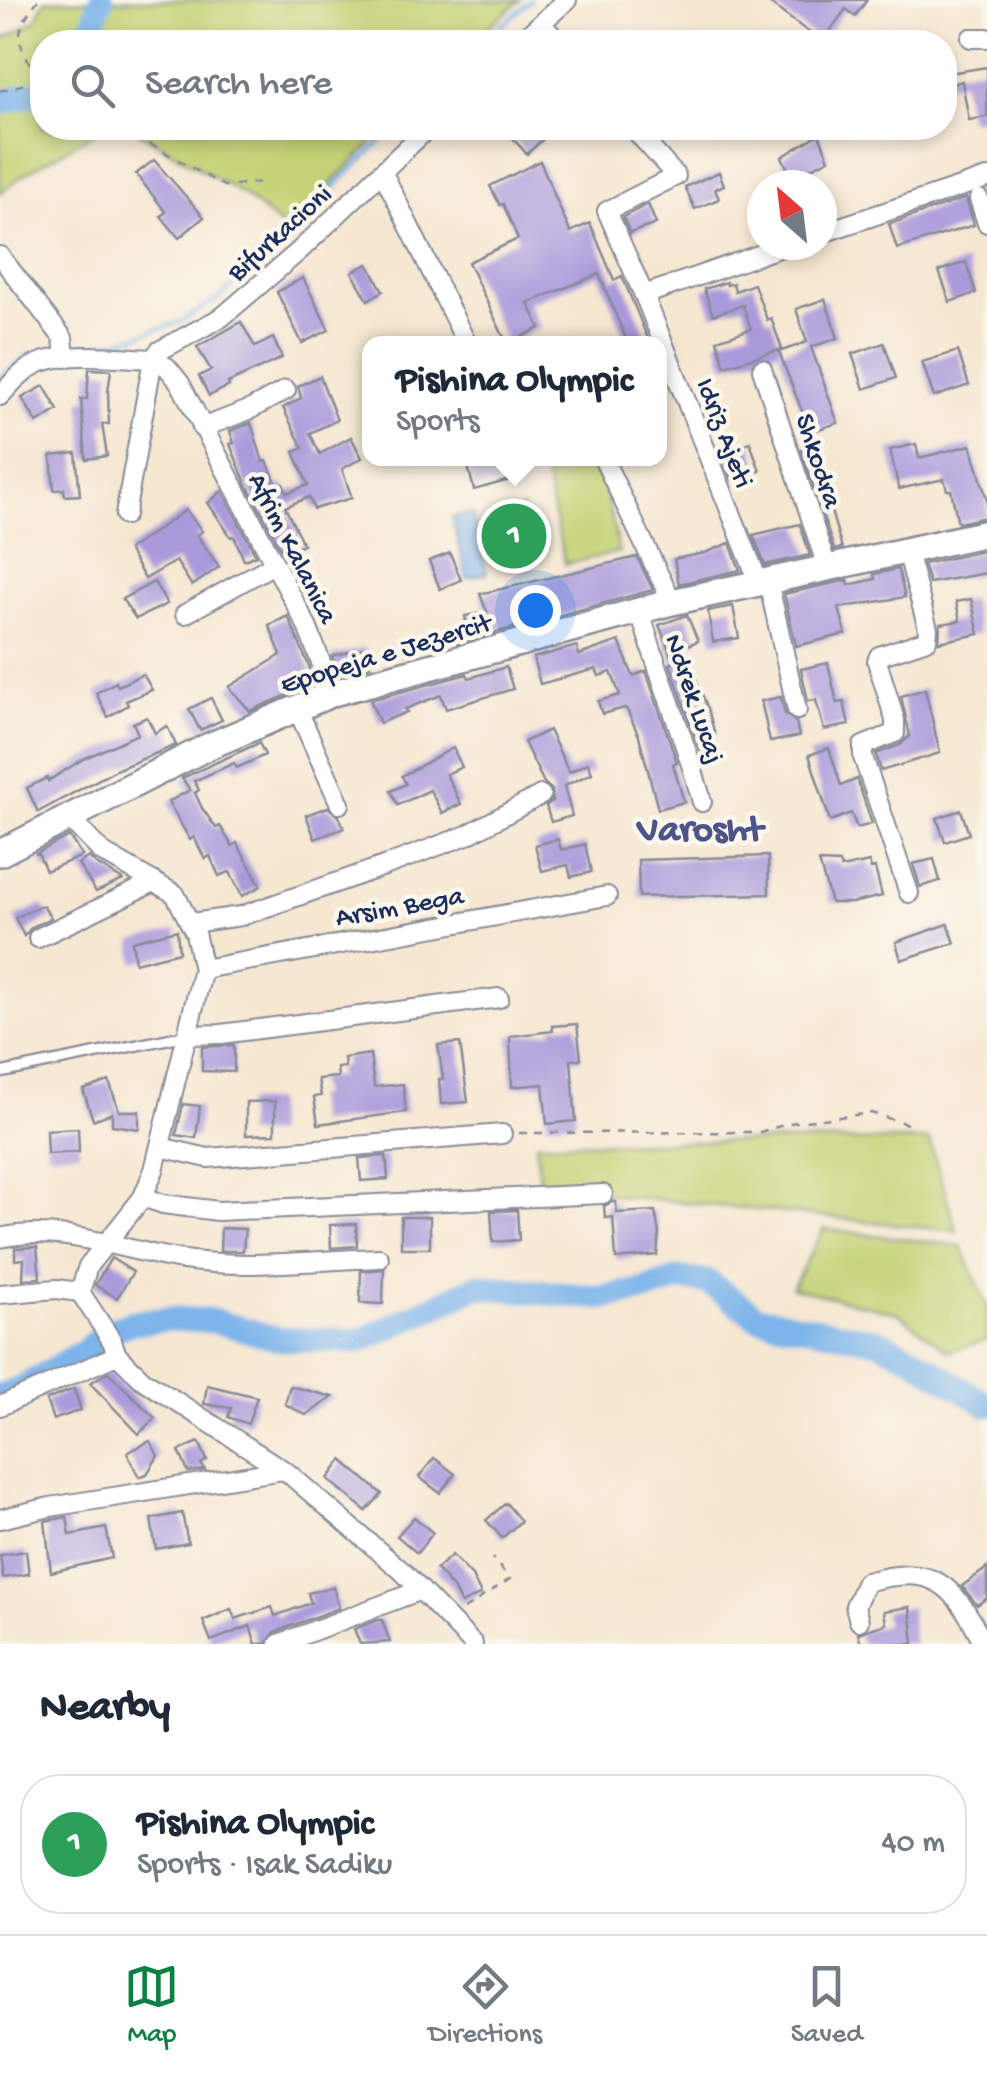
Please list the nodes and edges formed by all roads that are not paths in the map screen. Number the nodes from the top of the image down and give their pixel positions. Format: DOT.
graph roads {
  1 [pos="567,0"];
  2 [pos="542,24"];
  3 [pos="535,30"];
  4 [pos="547,30"];
  5 [pos="416,140"];
  6 [pos="644,140"];
  7 [pos="383,173"];
  8 [pos="987,178"];
  9 [pos="978,199"];
  10 [pos="987,223"];
  11 [pos="837,228"];
  12 [pos="0,256"];
  13 [pos="747,259"];
  14 [pos="644,295"];
  15 [pos="463,336"];
  16 [pos="661,336"];
  17 [pos="64,349"];
  18 [pos="667,350"];
  19 [pos="153,358"];
  20 [pos="762,369"];
  21 [pos="286,390"];
  22 [pos="0,396"];
  23 [pos="202,428"];
  24 [pos="606,466"];
  25 [pos="124,515"];
  26 [pos="987,533"];
  27 [pos="907,550"];
  28 [pos="274,564"];
  29 [pos="827,567"];
  30 [pos="763,582"];
  31 [pos="672,602"];
  32 [pos="640,611"];
  33 [pos="185,614"];
  34 [pos="333,693"];
  35 [pos="296,706"];
  36 [pos="797,710"];
  37 [pos="541,795"];
  38 [pos="702,802"];
  39 [pos="340,804"];
  40 [pos="70,819"];
  41 [pos="0,854"];
  42 [pos="154,882"];
  43 [pos="909,893"];
  44 [pos="606,896"];
  45 [pos="192,923"];
  46 [pos="38,938"];
  47 [pos="202,968"];
  48 [pos="500,998"];
  49 [pos="187,1035"];
  50 [pos="0,1073"];
  51 [pos="502,1134"];
  52 [pos="160,1147"];
  53 [pos="603,1194"];
  54 [pos="143,1197"];
  55 [pos="0,1238"];
  56 [pos="105,1243"];
  57 [pos="379,1258"];
  58 [pos="80,1292"];
  59 [pos="0,1294"];
  60 [pos="114,1348"];
  61 [pos="0,1406"];
  62 [pos="283,1470"];
  63 [pos="0,1519"];
  64 [pos="421,1590"];
  65 [pos="859,1621"];
  66 [pos="279,1644"];
  67 [pos="474,1644"];
  68 [pos="984,1644"];
  1 -- 2 [label="street"];
  2 -- 3 [label="street"];
  2 -- 4 [label="street"];
  5 -- 7 [label="street, Bifurkacioni"];
  6 -- 14 [label="street, Idriz Ajeti"];
  7 -- 15 [label="street"];
  7 -- 19 [label="street, Bifurkacioni"];
  8 -- 11 [label="street"];
  9 -- 10 [label="street"];
  12 -- 17 [label="street"];
  13 -- 14 [label="street"];
  14 -- 16 [label="street, Idriz Ajeti"];
  17 -- 19 [label="street"];
  17 -- 22 [label="street"];
  18 -- 30 [label="street, Idriz Ajeti"];
  19 -- 23 [label="street, Afrim Kalanica"];
  19 -- 25 [label="street"];
  20 -- 29 [label="street, Shkodra"];
  21 -- 23 [label="street"];
  23 -- 28 [label="street, Afrim Kalanica"];
  24 -- 31 [label="street"];
  26 -- 27 [label="main road, Epopeja e Jezercit"];
  27 -- 29 [label="main road, Epopeja e Jezercit"];
  27 -- 43 [label="street"];
  28 -- 33 [label="street"];
  28 -- 34 [label="street, Afrim Kalanica"];
  29 -- 30 [label="main road, Epopeja e Jezercit"];
  30 -- 31 [label="main road, Epopeja e Jezercit"];
  30 -- 36 [label="street, Idriz Ajeti"];
  31 -- 32 [label="main road, Epopeja e Jezercit"];
  32 -- 34 [label="main road, Epopeja e Jezercit"];
  32 -- 38 [label="street, Ndrek Lucaj"];
  34 -- 35 [label="main road, Epopeja e Jezercit"];
  35 -- 39 [label="street"];
  35 -- 40 [label="main road, Epopeja e Jezercit"];
  37 -- 45 [label="street, Arsim Bega"];
  40 -- 41 [label="main road, Epopeja e Jezercit"];
  40 -- 42 [label="street"];
  42 -- 45 [label="street"];
  42 -- 46 [label="street"];
  44 -- 47 [label="street, Arsim Bega"];
  45 -- 47 [label="street"];
  47 -- 49 [label="street"];
  48 -- 49 [label="street"];
  49 -- 50 [label="lane"];
  49 -- 52 [label="street"];
  51 -- 52 [label="street"];
  52 -- 54 [label="street"];
  53 -- 54 [label="street"];
  54 -- 56 [label="street"];
  55 -- 56 [label="street"];
  56 -- 57 [label="street"];
  56 -- 58 [label="street"];
  58 -- 59 [label="street"];
  58 -- 60 [label="street"];
  60 -- 61 [label="street"];
  60 -- 62 [label="street"];
  62 -- 63 [label="street"];
  62 -- 64 [label="street"];
  64 -- 66 [label="street"];
  64 -- 67 [label="street"];
  65 -- 68 [label="street"];
}
